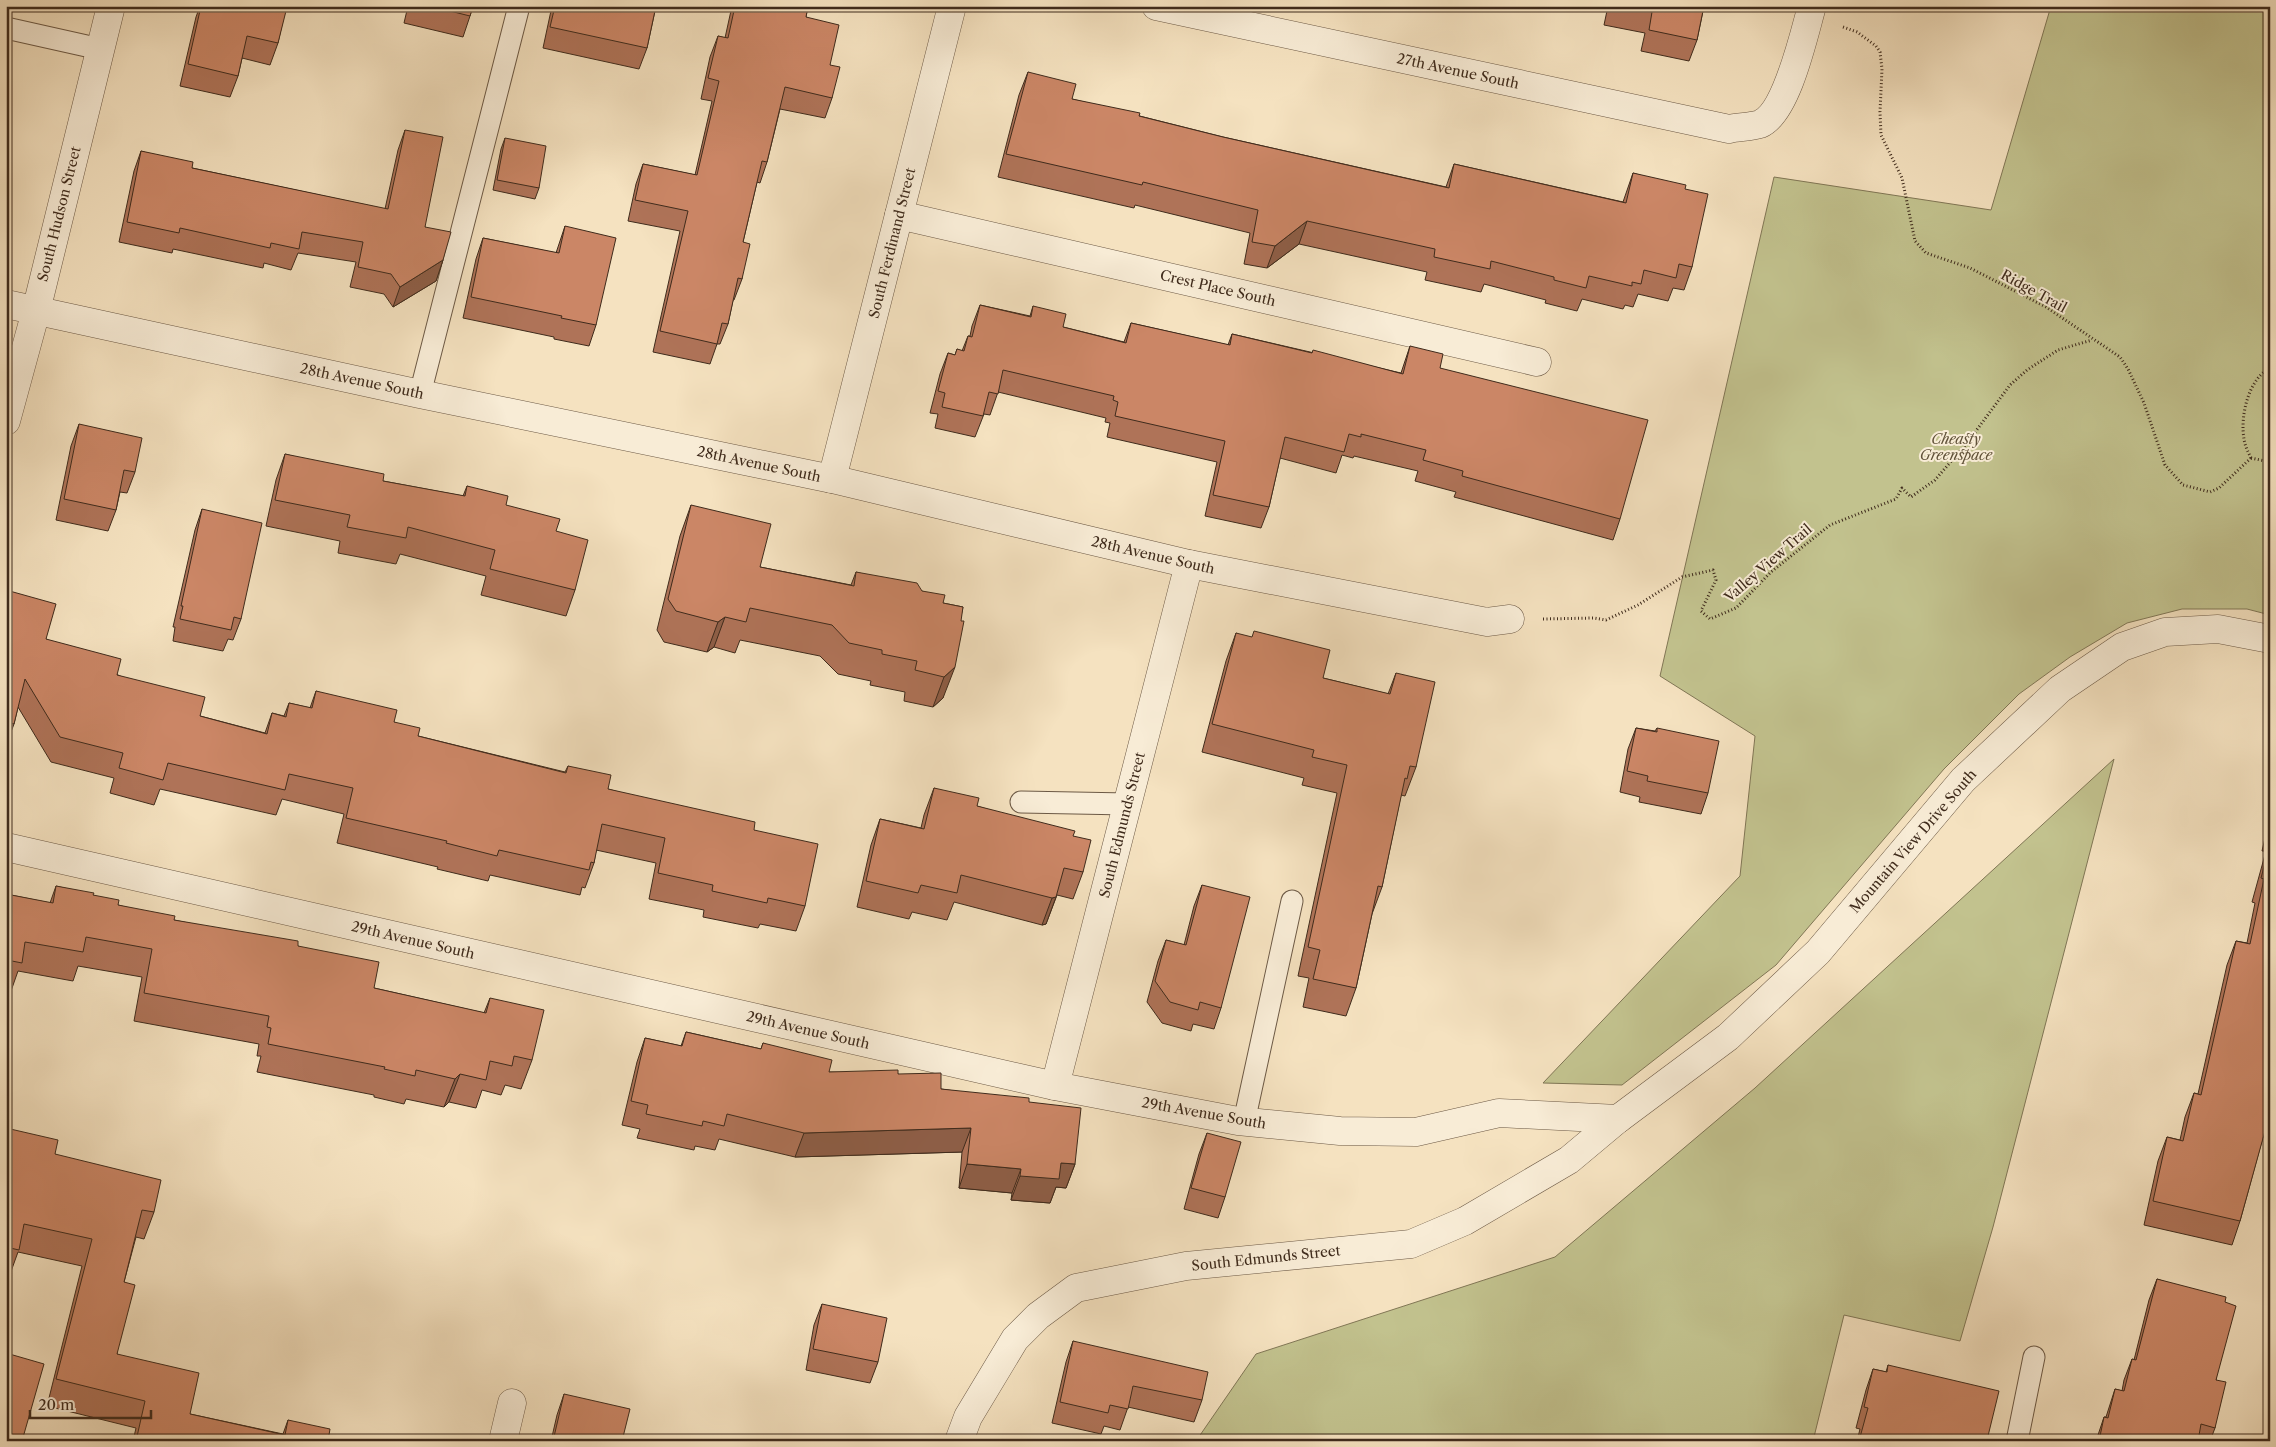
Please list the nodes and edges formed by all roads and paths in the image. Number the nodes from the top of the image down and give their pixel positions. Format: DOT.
graph roads {
  1 [pos="111,6"];
  2 [pos="519,6"];
  3 [pos="952,6"];
  4 [pos="1156,6"];
  5 [pos="1812,6"];
  6 [pos="6,28"];
  7 [pos="1876,46"];
  8 [pos="100,49"];
  9 [pos="2270,188"];
  10 [pos="899,215"];
  11 [pos="2270,216"];
  12 [pos="6,304"];
  13 [pos="36,311"];
  14 [pos="2092,340"];
  15 [pos="1537,362"];
  16 [pos="2270,368"];
  17 [pos="420,394"];
  18 [pos="6,421"];
  19 [pos="2250,458"];
  20 [pos="2270,462"];
  21 [pos="832,479"];
  22 [pos="1189,564"];
  23 [pos="1510,619"];
  24 [pos="2270,639"];
  25 [pos="1021,802"];
  26 [pos="1128,804"];
  27 [pos="6,848"];
  28 [pos="1292,901"];
  29 [pos="1055,1086"];
  30 [pos="1618,1119"];
  31 [pos="1244,1122"];
  32 [pos="2034,1357"];
  33 [pos="512,1403"];
  34 [pos="503,1441"];
  35 [pos="959,1441"];
  36 [pos="2017,1441"];
  1 -- 8 [label="street, South Hudson Street"];
  2 -- 17 [label="lane"];
  3 -- 10 [label="street, South Ferdinand Street"];
  4 -- 5 [label="street, 27th Avenue South"];
  6 -- 8 [label="lane"];
  7 -- 14 [label="path, Ridge Trail"];
  8 -- 13 [label="street, South Hudson Street"];
  9 -- 11 [label="path"];
  10 -- 15 [label="street, Crest Place South"];
  10 -- 21 [label="street, South Ferdinand Street"];
  12 -- 13 [label="street, 28th Avenue South"];
  13 -- 17 [label="street, 28th Avenue South"];
  13 -- 18 [label="street, South Hudson Street"];
  14 -- 19 [label="path, Ridge Trail"];
  14 -- 23 [label="path, Valley View Trail"];
  16 -- 19 [label="path"];
  17 -- 21 [label="street, 28th Avenue South"];
  19 -- 20 [label="path"];
  21 -- 22 [label="street, 28th Avenue South"];
  22 -- 23 [label="street, 28th Avenue South"];
  22 -- 26 [label="street, South Edmunds Street"];
  24 -- 30 [label="street, Mountain View Drive South"];
  25 -- 26 [label="lane"];
  26 -- 29 [label="street, South Edmunds Street"];
  27 -- 29 [label="street, 29th Avenue South"];
  28 -- 31 [label="lane"];
  29 -- 31 [label="street, 29th Avenue South"];
  30 -- 31 [label="street, 29th Avenue South"];
  30 -- 35 [label="street, South Edmunds Street"];
  32 -- 36 [label="lane"];
  33 -- 34 [label="street"];
}
